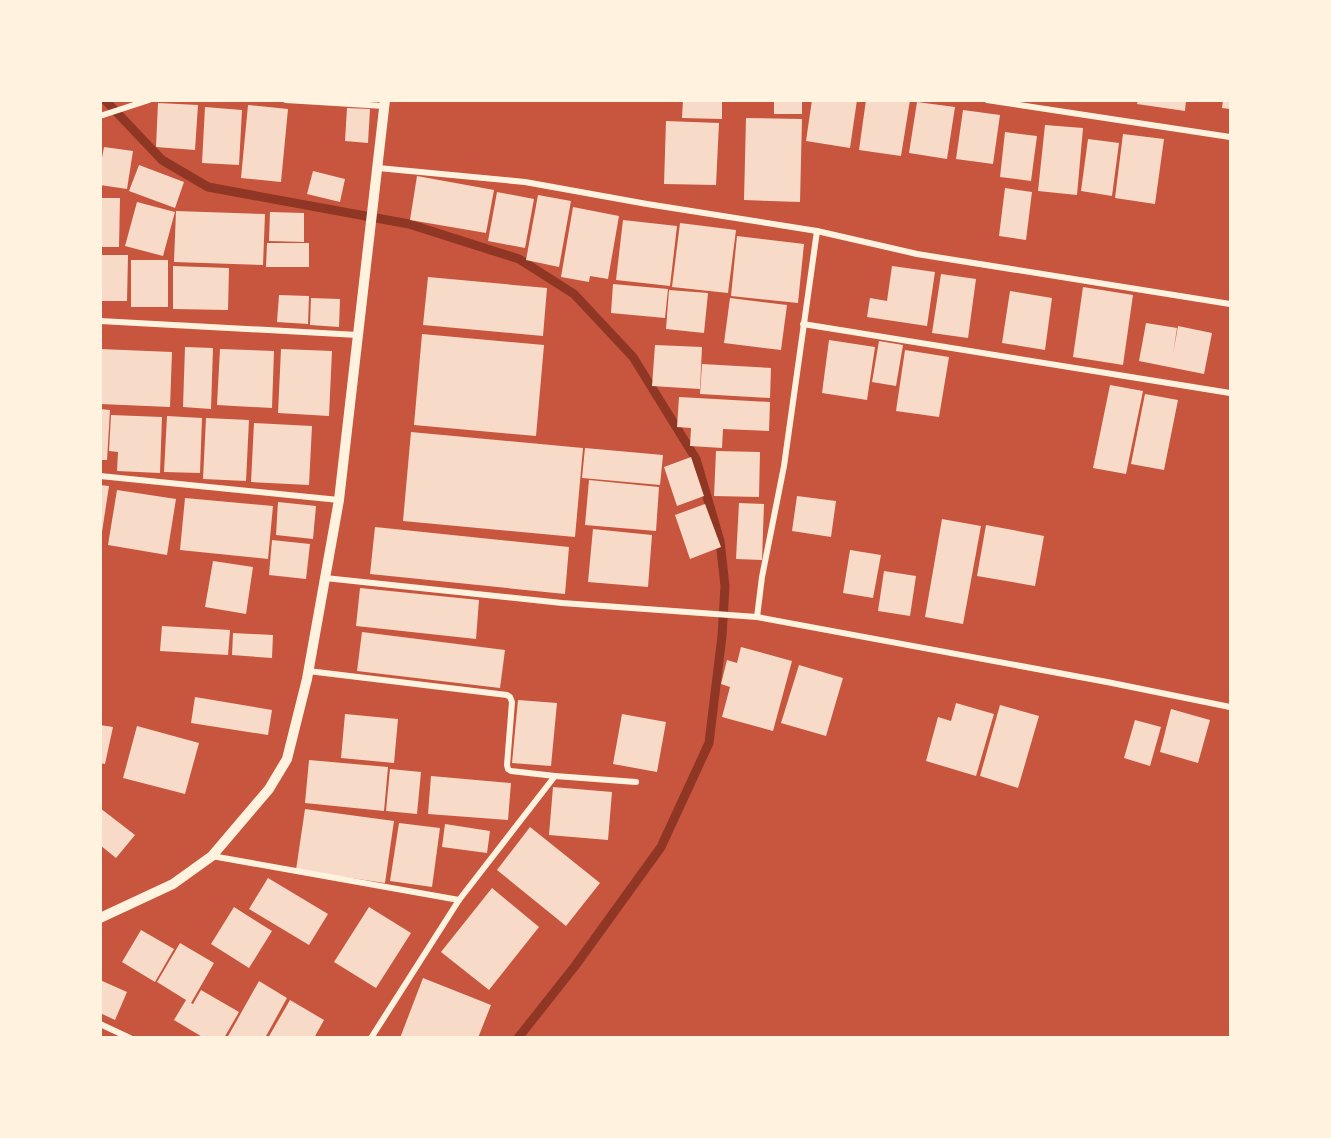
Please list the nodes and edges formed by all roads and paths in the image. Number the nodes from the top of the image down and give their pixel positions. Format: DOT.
graph roads {
  1 [pos="149,100"];
  2 [pos="286,100"];
  3 [pos="987,100"];
  4 [pos="384,103"];
  5 [pos="103,116"];
  6 [pos="1230,137"];
  7 [pos="378,168"];
  8 [pos="817,231"];
  9 [pos="1230,304"];
  10 [pos="100,321"];
  11 [pos="803,324"];
  12 [pos="358,335"];
  13 [pos="1230,393"];
  14 [pos="100,476"];
  15 [pos="339,500"];
  16 [pos="326,578"];
  17 [pos="757,617"];
  18 [pos="308,671"];
  19 [pos="1230,707"];
  20 [pos="555,776"];
  21 [pos="636,782"];
  22 [pos="212,856"];
  23 [pos="459,900"];
  24 [pos="100,918"];
  25 [pos="100,1024"];
  26 [pos="130,1038"];
  27 [pos="371,1038"];
  1 -- 5 [label="street"];
  2 -- 4 [label="street"];
  3 -- 6 [label="street"];
  4 -- 7 [label="street"];
  7 -- 8 [label="street"];
  7 -- 12 [label="street"];
  8 -- 9 [label="street"];
  8 -- 11 [label="street"];
  10 -- 12 [label="street"];
  11 -- 13 [label="street"];
  11 -- 17 [label="street"];
  12 -- 15 [label="street"];
  14 -- 15 [label="street"];
  15 -- 16 [label="street"];
  16 -- 17 [label="street"];
  16 -- 18 [label="street"];
  17 -- 19 [label="street"];
  18 -- 20 [label="street"];
  18 -- 22 [label="street"];
  20 -- 21 [label="street"];
  20 -- 23 [label="street"];
  22 -- 23 [label="street"];
  22 -- 24 [label="street"];
  23 -- 27 [label="street"];
  25 -- 26 [label="street"];
}
